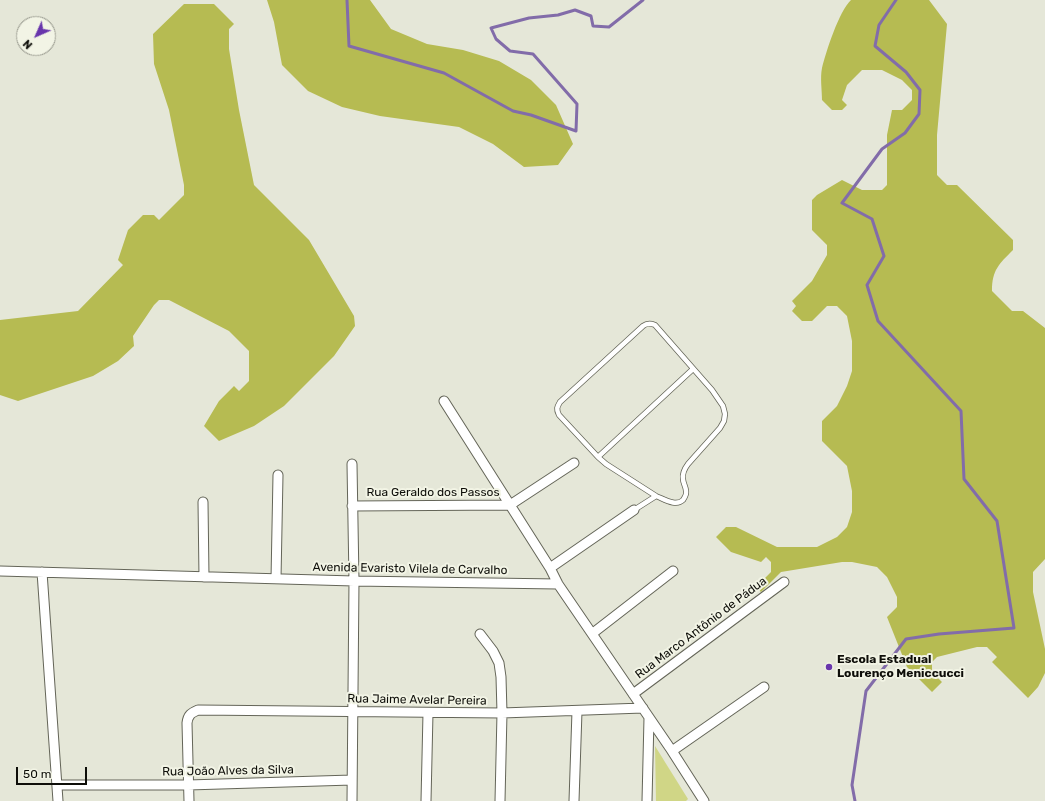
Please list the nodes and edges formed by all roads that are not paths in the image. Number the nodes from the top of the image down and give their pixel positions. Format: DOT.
graph roads {
  1 [pos="693,368"];
  2 [pos="444,401"];
  3 [pos="598,457"];
  4 [pos="574,462"];
  5 [pos="352,464"];
  6 [pos="278,475"];
  7 [pos="656,496"];
  8 [pos="203,502"];
  9 [pos="510,505"];
  10 [pos="352,506"];
  11 [pos="634,510"];
  12 [pos="550,568"];
  13 [pos="0,571"];
  14 [pos="673,571"];
  15 [pos="42,572"];
  16 [pos="204,577"];
  17 [pos="276,579"];
  18 [pos="354,581"];
  19 [pos="784,582"];
  20 [pos="558,584"];
  21 [pos="593,633"];
  22 [pos="480,634"];
  23 [pos="764,687"];
  24 [pos="633,694"];
  25 [pos="643,708"];
  26 [pos="352,711"];
  27 [pos="577,711"];
  28 [pos="428,713"];
  29 [pos="502,713"];
  30 [pos="649,718"];
  31 [pos="672,751"];
  32 [pos="352,780"];
  33 [pos="57,785"];
  34 [pos="188,785"];
  35 [pos="700,799"];
  36 [pos="58,801"];
  37 [pos="189,801"];
  38 [pos="352,801"];
  39 [pos="426,801"];
  40 [pos="500,801"];
  41 [pos="574,801"];
  42 [pos="647,801"];
  1 -- 3 [label="lane"];
  1 -- 3 [label="lane"];
  1 -- 7 [label="lane"];
  2 -- 9 [label="street"];
  3 -- 7 [label="lane"];
  4 -- 9 [label="street, Rua Geraldo dos Passos"];
  5 -- 10 [label="street"];
  6 -- 17 [label="street"];
  7 -- 11 [label="lane"];
  8 -- 16 [label="street"];
  9 -- 10 [label="street, Rua Geraldo dos Passos"];
  9 -- 12 [label="street"];
  10 -- 18 [label="street"];
  11 -- 12 [label="street"];
  12 -- 20 [label="street"];
  13 -- 15 [label="street, Avenida Evaristo Vilela de Carvalho"];
  14 -- 21 [label="street"];
  15 -- 16 [label="street, Avenida Evaristo Vilela de Carvalho"];
  15 -- 33 [label="street"];
  16 -- 17 [label="street, Avenida Evaristo Vilela de Carvalho"];
  17 -- 18 [label="street, Avenida Evaristo Vilela de Carvalho"];
  18 -- 20 [label="street, Avenida Evaristo Vilela de Carvalho"];
  18 -- 26 [label="street"];
  19 -- 24 [label="street, Rua Marco Antônio de Pádua"];
  20 -- 21 [label="street"];
  21 -- 24 [label="street"];
  22 -- 29 [label="street"];
  23 -- 31 [label="street"];
  24 -- 25 [label="street"];
  25 -- 27 [label="street, Rua Jaime Avelar Pereira"];
  25 -- 30 [label="street"];
  26 -- 28 [label="street, Rua Jaime Avelar Pereira"];
  26 -- 32 [label="street"];
  26 -- 34 [label="street, Rua Jaime Avelar Pereira"];
  27 -- 29 [label="street, Rua Jaime Avelar Pereira"];
  27 -- 41 [label="street"];
  28 -- 29 [label="street, Rua Jaime Avelar Pereira"];
  28 -- 39 [label="street"];
  29 -- 40 [label="street"];
  30 -- 31 [label="street"];
  30 -- 42 [label="street"];
  31 -- 35 [label="street"];
  32 -- 34 [label="street, Rua João Alves da Silva"];
  32 -- 38 [label="street"];
  33 -- 34 [label="street, Rua João Alves da Silva"];
  33 -- 36 [label="street"];
  34 -- 37 [label="street"];
}
